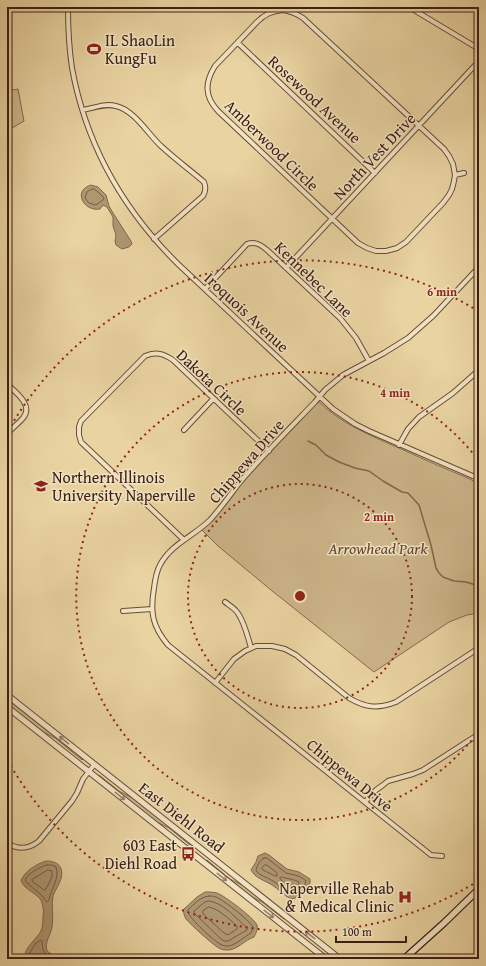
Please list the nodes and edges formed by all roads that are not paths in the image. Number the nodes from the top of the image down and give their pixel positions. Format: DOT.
graph roads {
  1 [pos="68,7"];
  2 [pos="409,7"];
  3 [pos="238,43"];
  4 [pos="479,49"];
  5 [pos="479,61"];
  6 [pos="83,110"];
  7 [pos="419,126"];
  8 [pos="376,173"];
  9 [pos="464,173"];
  10 [pos="455,175"];
  11 [pos="332,219"];
  12 [pos="154,239"];
  13 [pos="479,267"];
  14 [pos="286,268"];
  15 [pos="205,289"];
  16 [pos="369,361"];
  17 [pos="479,370"];
  18 [pos="7,384"];
  19 [pos="319,397"];
  20 [pos="213,399"];
  21 [pos="184,430"];
  22 [pos="7,434"];
  23 [pos="399,444"];
  24 [pos="269,451"];
  25 [pos="479,473"];
  26 [pos="475,477"];
  27 [pos="479,480"];
  28 [pos="184,540"];
  29 [pos="225,602"];
  30 [pos="152,610"];
  31 [pos="123,611"];
  32 [pos="251,648"];
  33 [pos="479,648"];
  34 [pos="215,683"];
  35 [pos="7,695"];
  36 [pos="7,707"];
  37 [pos="479,734"];
  38 [pos="94,765"];
  39 [pos="89,772"];
  40 [pos="365,802"];
  41 [pos="7,843"];
  42 [pos="442,856"];
  43 [pos="479,889"];
  44 [pos="326,959"];
  45 [pos="340,959"];
  46 [pos="404,959"];
  1 -- 6 [label="street, Iroquois Avenue"];
  2 -- 4 [label="street"];
  3 -- 7 [label="street, Amberwood Circle"];
  3 -- 8 [label="street, Rosewood Avenue"];
  3 -- 11 [label="street, Amberwood Circle"];
  5 -- 7 [label="street, North Vest Drive"];
  6 -- 12 [label="street, Iroquois Avenue"];
  6 -- 12 [label="street"];
  7 -- 8 [label="street, North Vest Drive"];
  7 -- 10 [label="street, Amberwood Circle"];
  8 -- 11 [label="street, North Vest Drive"];
  9 -- 10 [label="street"];
  10 -- 11 [label="street, Amberwood Circle"];
  11 -- 14 [label="street, North Vest Drive"];
  12 -- 15 [label="street, Iroquois Avenue"];
  13 -- 16 [label="street, Chippewa Drive"];
  14 -- 15 [label="street, Kennebec Lane"];
  14 -- 16 [label="street, Kennebec Lane"];
  15 -- 19 [label="street, Iroquois Avenue"];
  16 -- 19 [label="street, Chippewa Drive"];
  17 -- 23 [label="street"];
  18 -- 22 [label="street"];
  19 -- 23 [label="street, Iroquois Avenue"];
  19 -- 24 [label="street, Chippewa Drive"];
  20 -- 21 [label="street"];
  20 -- 24 [label="street, Dakota Circle"];
  20 -- 28 [label="street, Dakota Circle"];
  23 -- 26 [label="street, Iroquois Avenue"];
  24 -- 28 [label="street, Chippewa Drive"];
  25 -- 26 [label="street"];
  26 -- 27 [label="street, Iroquois Avenue"];
  28 -- 30 [label="street, Chippewa Drive"];
  29 -- 32 [label="street"];
  30 -- 31 [label="street"];
  30 -- 34 [label="street, Chippewa Drive"];
  32 -- 33 [label="street"];
  32 -- 34 [label="street"];
  34 -- 40 [label="street, Chippewa Drive"];
  38 -- 35 [label="street, East Diehl Road, one-way"];
  36 -- 39 [label="street, East Diehl Road"];
  37 -- 40 [label="street"];
  38 -- 39 [label="street"];
  45 -- 38 [label="street, East Diehl Road, one-way"];
  39 -- 41 [label="street"];
  39 -- 44 [label="street, East Diehl Road, one-way"];
  40 -- 42 [label="street, Chippewa Drive"];
  43 -- 46 [label="main road"];
}
